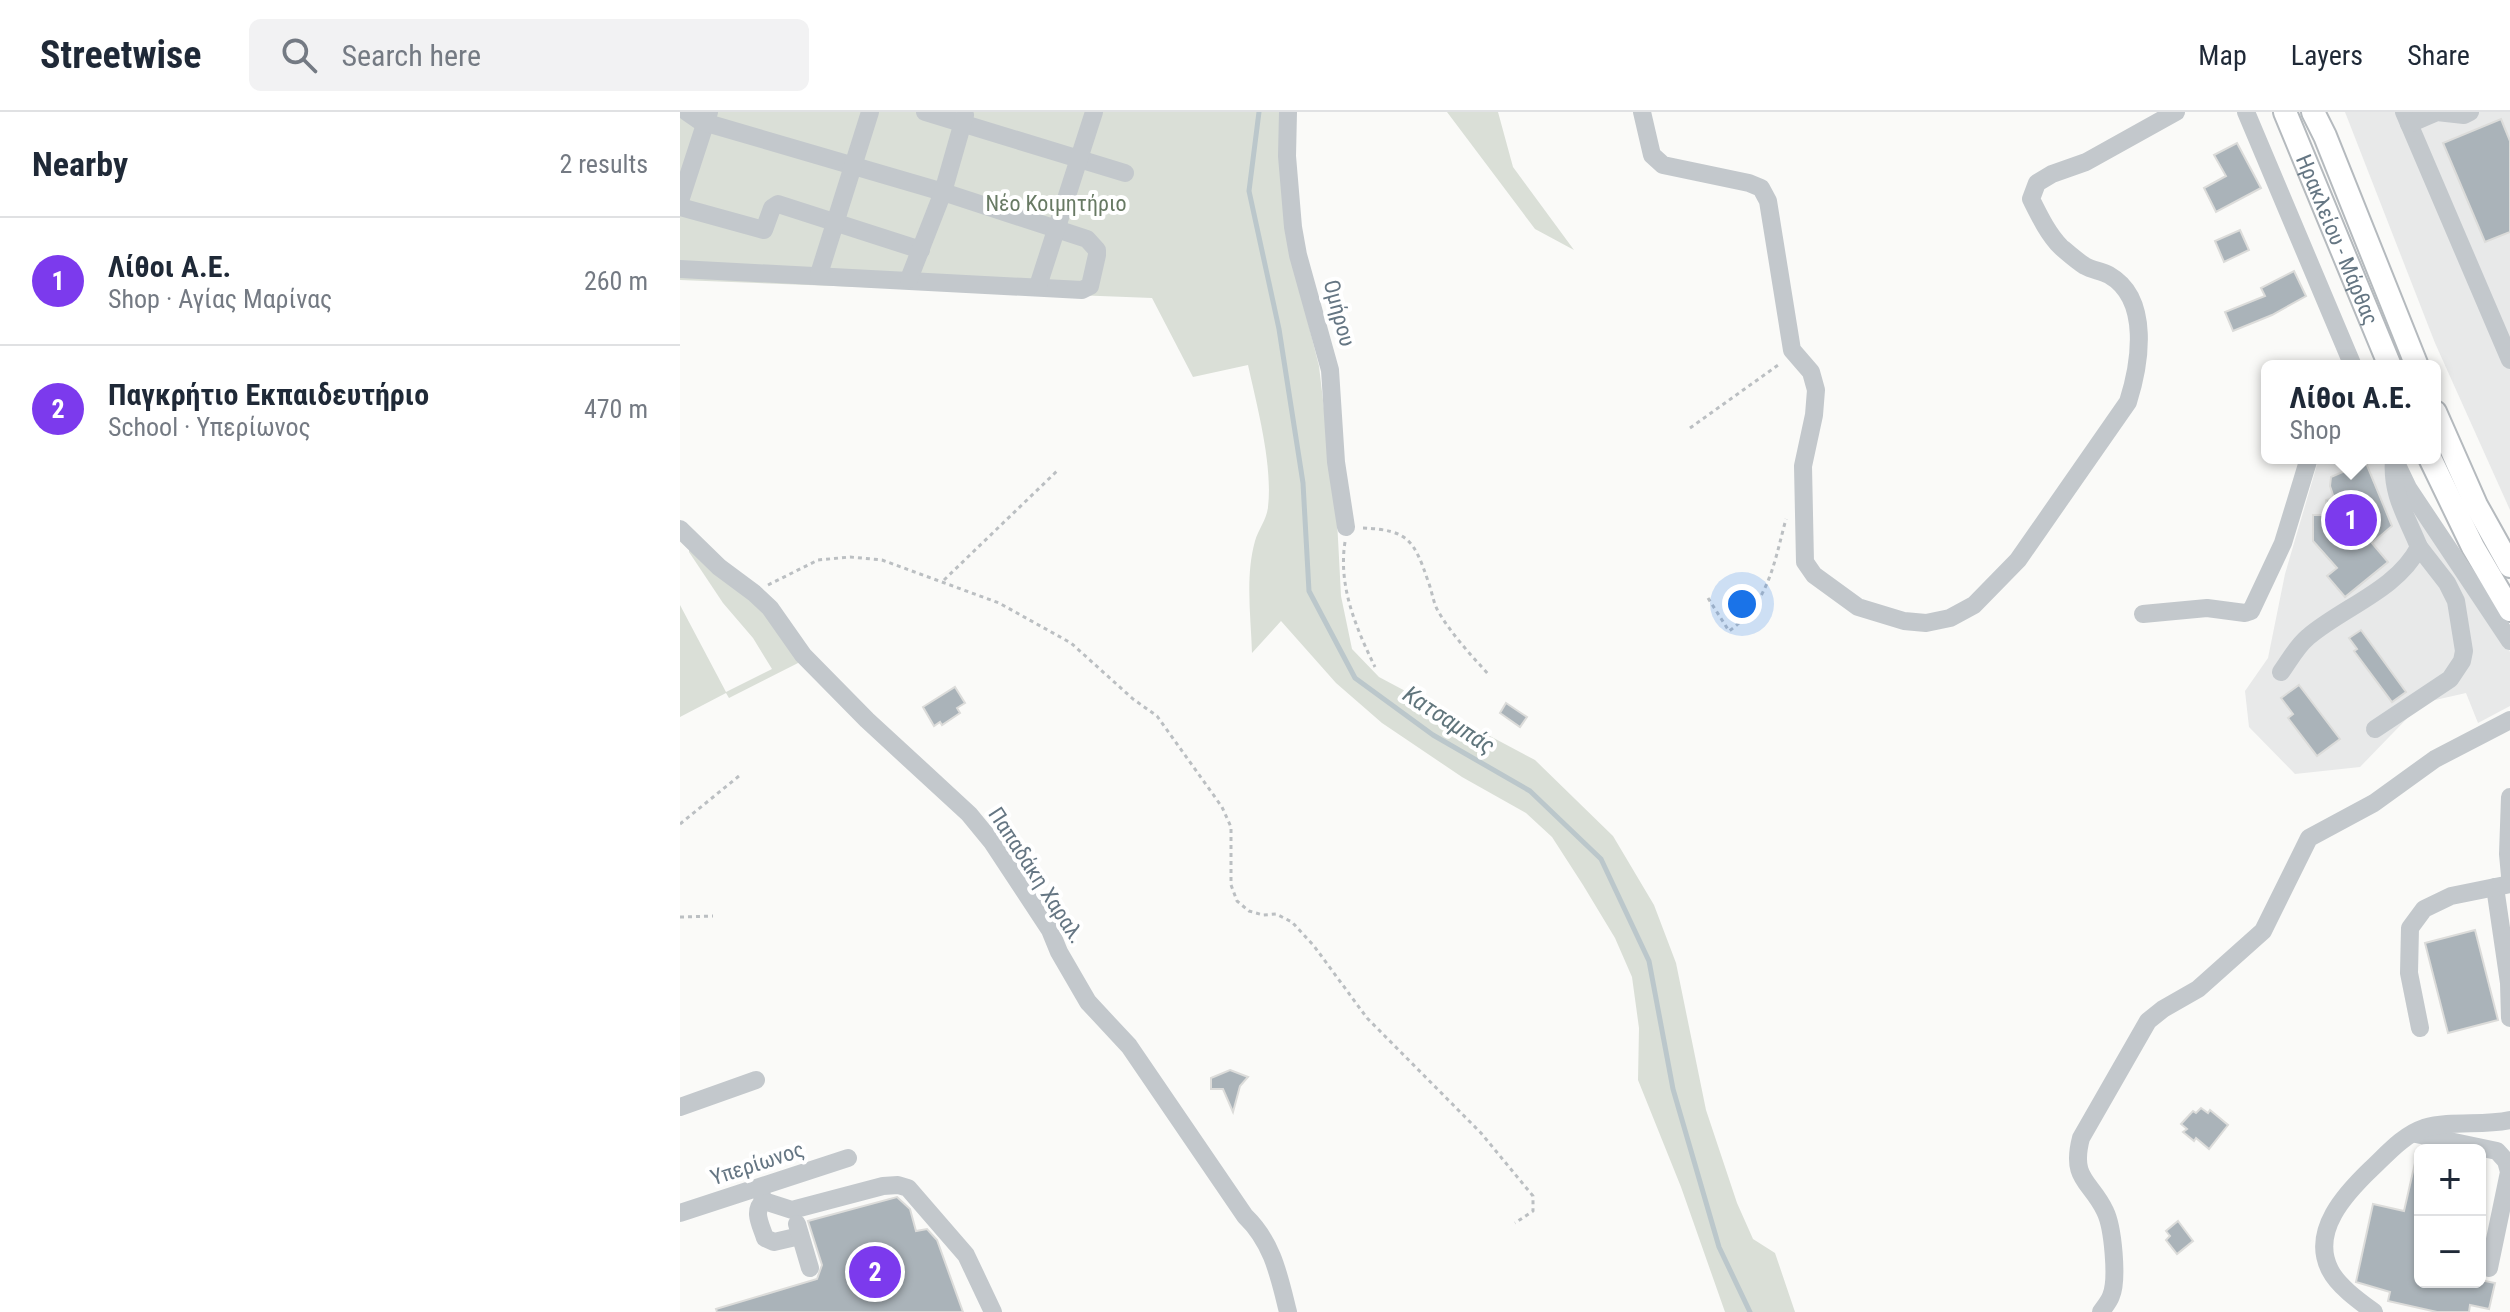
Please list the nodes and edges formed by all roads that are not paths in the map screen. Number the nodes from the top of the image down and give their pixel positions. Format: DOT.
graph roads {
  1 [pos="687,112"];
  2 [pos="870,112"];
  3 [pos="925,112"];
  4 [pos="1094,112"];
  5 [pos="1288,112"];
  6 [pos="1642,112"];
  7 [pos="2176,112"];
  8 [pos="2246,112"];
  9 [pos="2285,112"];
  10 [pos="2313,112"];
  11 [pos="2437,112"];
  12 [pos="2470,112"];
  13 [pos="707,117"];
  14 [pos="964,118"];
  15 [pos="2406,118"];
  16 [pos="1079,159"];
  17 [pos="852,166"];
  18 [pos="1125,173"];
  19 [pos="943,192"];
  20 [pos="680,204"];
  21 [pos="835,222"];
  22 [pos="1057,229"];
  23 [pos="921,250"];
  24 [pos="680,269"];
  25 [pos="819,274"];
  26 [pos="909,279"];
  27 [pos="1038,286"];
  28 [pos="2350,360"];
  29 [pos="2388,360"];
  30 [pos="2415,360"];
  31 [pos="2510,360"];
  32 [pos="2441,426"];
  33 [pos="2307,464"];
  34 [pos="2394,464"];
  35 [pos="2396,464"];
  36 [pos="2433,464"];
  37 [pos="1346,527"];
  38 [pos="681,534"];
  39 [pos="2419,547"];
  40 [pos="2510,566"];
  41 [pos="2510,610"];
  42 [pos="2143,614"];
  43 [pos="2510,641"];
  44 [pos="2281,672"];
  45 [pos="2510,720"];
  46 [pos="2375,729"];
  47 [pos="2510,797"];
  48 [pos="2505,883"];
  49 [pos="2510,1018"];
  50 [pos="2420,1028"];
  51 [pos="756,1080"];
  52 [pos="680,1107"];
  53 [pos="2510,1120"];
  54 [pos="2413,1133"];
  55 [pos="848,1158"];
  56 [pos="761,1194"];
  57 [pos="792,1210"];
  58 [pos="680,1213"];
  59 [pos="800,1236"];
  60 [pos="810,1268"];
  61 [pos="2489,1268"];
  62 [pos="993,1312"];
  63 [pos="1288,1312"];
  64 [pos="2101,1312"];
  65 [pos="2374,1312"];
  1 -- 13 [label="street"];
  2 -- 17 [label="street"];
  3 -- 14 [label="street"];
  4 -- 16 [label="street"];
  5 -- 37 [label="street, Ομήρου"];
  6 -- 7 [label="street"];
  8 -- 28 [label="street"];
  9 -- 29 [label="main road, Ηρακλείου - Μάρθας"];
  10 -- 30 [label="main road, Ηρακλείου - Μάρθας"];
  11 -- 12 [label="street"];
  11 -- 15 [label="street"];
  13 -- 17 [label="street"];
  13 -- 20 [label="street"];
  14 -- 16 [label="street"];
  14 -- 19 [label="street"];
  15 -- 31 [label="street"];
  16 -- 18 [label="street"];
  16 -- 22 [label="street"];
  17 -- 19 [label="street"];
  17 -- 21 [label="street"];
  19 -- 22 [label="street"];
  19 -- 23 [label="street"];
  20 -- 21 [label="street"];
  21 -- 23 [label="street"];
  21 -- 25 [label="street"];
  22 -- 27 [label="street"];
  22 -- 27 [label="street"];
  23 -- 26 [label="street"];
  24 -- 25 [label="street"];
  25 -- 26 [label="street"];
  26 -- 27 [label="street"];
  32 -- 40 [label="main road"];
  33 -- 42 [label="street"];
  34 -- 39 [label="street"];
  35 -- 43 [label="street"];
  36 -- 41 [label="main road"];
  38 -- 63 [label="street, Παπαδάκη Χαραλ."];
  39 -- 44 [label="street"];
  39 -- 46 [label="street"];
  45 -- 64 [label="street"];
  47 -- 48 [label="street"];
  48 -- 49 [label="street"];
  48 -- 50 [label="street"];
  51 -- 52 [label="street"];
  53 -- 54 [label="street"];
  54 -- 61 [label="street"];
  54 -- 65 [label="street"];
  55 -- 56 [label="street, Υπερίωνος"];
  56 -- 57 [label="street"];
  56 -- 58 [label="street, Υπερίωνος"];
  56 -- 59 [label="street"];
  57 -- 59 [label="street"];
  57 -- 62 [label="street"];
  59 -- 60 [label="street"];
}
